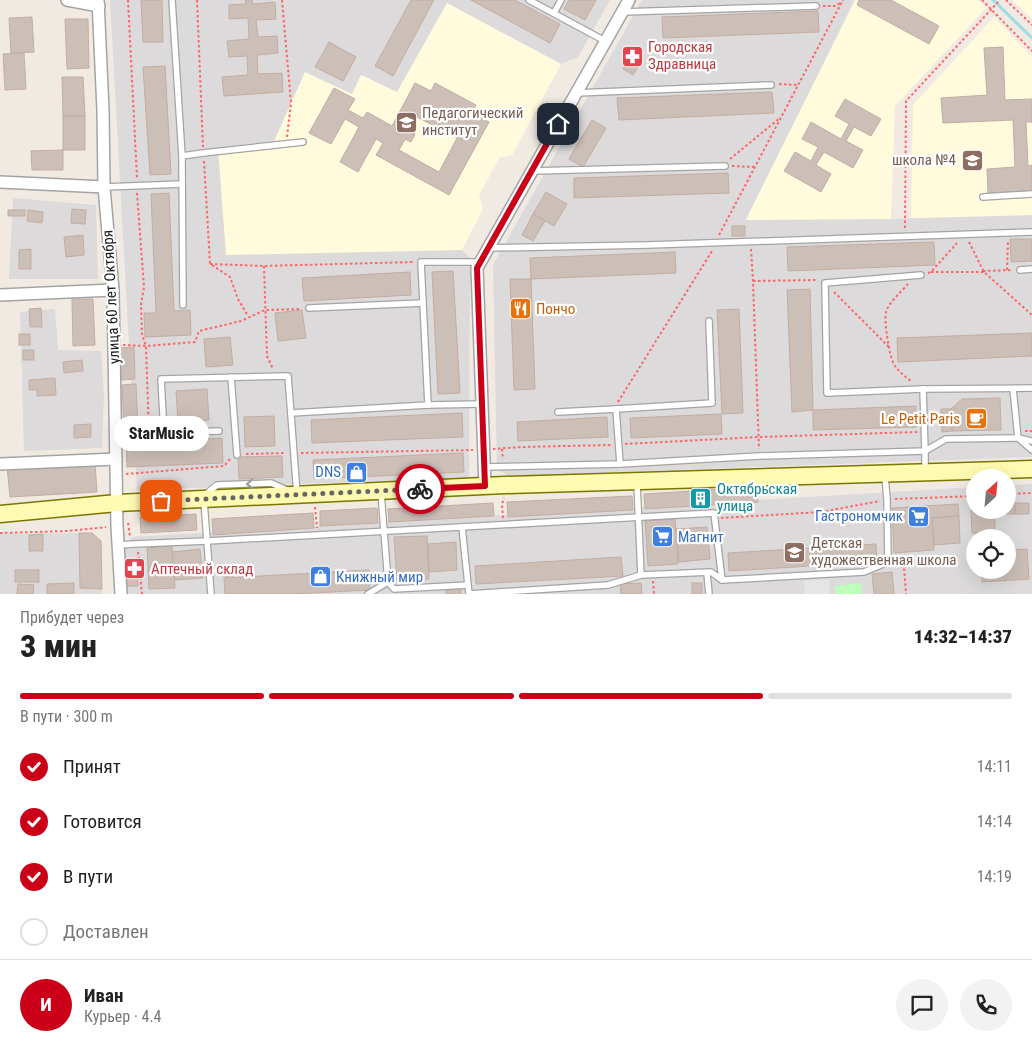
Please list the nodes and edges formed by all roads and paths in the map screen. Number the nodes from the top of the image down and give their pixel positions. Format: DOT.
graph roads {
  1 [pos="67,0"];
  2 [pos="128,0"];
  3 [pos="172,0"];
  4 [pos="197,0"];
  5 [pos="282,0"];
  6 [pos="529,0"];
  7 [pos="562,0"];
  8 [pos="629,0"];
  9 [pos="982,0"];
  10 [pos="1000,0"];
  11 [pos="1006,0"];
  12 [pos="843,1"];
  13 [pos="99,3"];
  14 [pos="816,6"];
  15 [pos="991,9"];
  16 [pos="622,12"];
  17 [pos="554,14"];
  18 [pos="1032,25"];
  19 [pos="605,41"];
  20 [pos="1032,51"];
  21 [pos="771,85"];
  22 [pos="798,85"];
  23 [pos="576,93"];
  24 [pos="781,117"];
  25 [pos="303,142"];
  26 [pos="286,144"];
  27 [pos="203,152"];
  28 [pos="182,156"];
  29 [pos="725,166"];
  30 [pos="755,167"];
  31 [pos="532,171"];
  32 [pos="0,182"];
  33 [pos="182,184"];
  34 [pos="137,186"];
  35 [pos="104,188"];
  36 [pos="1032,194"];
  37 [pos="983,197"];
  38 [pos="1032,232"];
  39 [pos="1008,233"];
  40 [pos="964,235"];
  41 [pos="905,237"];
  42 [pos="751,242"];
  43 [pos="716,243"];
  44 [pos="488,248"];
  45 [pos="421,262"];
  46 [pos="480,262"];
  47 [pos="210,264"];
  48 [pos="264,266"];
  49 [pos="1032,269"];
  50 [pos="1008,270"];
  51 [pos="1020,270"];
  52 [pos="984,271"];
  53 [pos="931,272"];
  54 [pos="921,275"];
  55 [pos="113,290"];
  56 [pos="0,295"];
  57 [pos="423,303"];
  58 [pos="183,305"];
  59 [pos="308,308"];
  60 [pos="265,310"];
  61 [pos="1032,315"];
  62 [pos="249,317"];
  63 [pos="709,320"];
  64 [pos="146,346"];
  65 [pos="276,376"];
  66 [pos="231,377"];
  67 [pos="1013,388"];
  68 [pos="1032,388"];
  69 [pos="923,389"];
  70 [pos="482,404"];
  71 [pos="428,405"];
  72 [pos="616,409"];
  73 [pos="558,412"];
  74 [pos="291,413"];
  75 [pos="219,431"];
  76 [pos="925,431"];
  77 [pos="1032,431"];
  78 [pos="1017,434"];
  79 [pos="759,437"];
  80 [pos="116,438"];
  81 [pos="1032,441"];
  82 [pos="619,445"];
  83 [pos="484,450"];
  84 [pos="1032,450"];
  85 [pos="925,451"];
  86 [pos="294,453"];
  87 [pos="237,454"];
  88 [pos="759,456"];
  89 [pos="116,459"];
  90 [pos="0,464"];
  91 [pos="620,464"];
  92 [pos="484,466"];
  93 [pos="1032,469"];
  94 [pos="925,473"];
  95 [pos="885,474"];
  96 [pos="116,475"];
  97 [pos="637,482"];
  98 [pos="485,486"];
  99 [pos="381,491"];
  100 [pos="1032,493"];
  101 [pos="1016,494"];
  102 [pos="297,495"];
  103 [pos="966,496"];
  104 [pos="202,499"];
  105 [pos="887,499"];
  106 [pos="117,503"];
  107 [pos="0,514"];
  108 [pos="638,517"];
  109 [pos="123,526"];
  110 [pos="462,527"];
  111 [pos="384,531"];
  112 [pos="0,533"];
  113 [pos="207,541"];
  114 [pos="134,544"];
  115 [pos="119,545"];
  116 [pos="888,562"];
  117 [pos="707,572"];
  118 [pos="641,575"];
  119 [pos="653,575"];
  120 [pos="722,580"];
  121 [pos="388,582"];
  122 [pos="468,585"];
  123 [pos="608,585"];
  124 [pos="394,589"];
  125 [pos="121,594"];
  126 [pos="142,594"];
  127 [pos="210,594"];
  128 [pos="368,594"];
  129 [pos="399,594"];
  130 [pos="608,594"];
  131 [pos="654,594"];
  132 [pos="709,594"];
  133 [pos="906,594"];
  1 -- 13 [label="street"];
  2 -- 34 [label="path"];
  3 -- 28 [label="lane"];
  4 -- 27 [label="path"];
  5 -- 26 [label="path"];
  6 -- 17 [label="lane"];
  7 -- 17 [label="lane"];
  8 -- 16 [label="street"];
  9 -- 15 [label="path"];
  10 -- 15 [label="path"];
  11 -- 18 [label="path"];
  12 -- 14 [label="path"];
  12 -- 22 [label="path"];
  13 -- 35 [label="street, улица 60 лет Октября"];
  14 -- 16 [label="lane"];
  15 -- 20 [label="path"];
  15 -- 41 [label="path"];
  16 -- 19 [label="street"];
  17 -- 19 [label="lane"];
  19 -- 23 [label="street"];
  21 -- 22 [label="path"];
  21 -- 23 [label="lane"];
  22 -- 24 [label="path"];
  23 -- 31 [label="street"];
  24 -- 29 [label="path"];
  24 -- 30 [label="path"];
  25 -- 26 [label="lane"];
  26 -- 27 [label="lane"];
  27 -- 28 [label="lane"];
  27 -- 47 [label="path"];
  28 -- 33 [label="lane"];
  29 -- 30 [label="path"];
  29 -- 31 [label="lane"];
  30 -- 43 [label="path"];
  31 -- 44 [label="street"];
  32 -- 35 [label="street"];
  33 -- 34 [label="lane"];
  33 -- 58 [label="lane"];
  34 -- 35 [label="lane"];
  34 -- 64 [label="path"];
  35 -- 55 [label="street, улица 60 лет Октября"];
  36 -- 37 [label="lane"];
  38 -- 39 [label="lane"];
  39 -- 40 [label="lane"];
  39 -- 50 [label="path"];
  40 -- 41 [label="lane"];
  40 -- 52 [label="path"];
  40 -- 53 [label="path"];
  41 -- 42 [label="lane"];
  42 -- 43 [label="lane"];
  42 -- 79 [label="path"];
  43 -- 44 [label="lane"];
  43 -- 72 [label="path"];
  44 -- 46 [label="street"];
  45 -- 46 [label="lane"];
  45 -- 48 [label="path"];
  45 -- 57 [label="lane"];
  46 -- 70 [label="street"];
  47 -- 48 [label="path"];
  47 -- 62 [label="path"];
  48 -- 60 [label="path"];
  49 -- 51 [label="lane"];
  50 -- 51 [label="path"];
  50 -- 52 [label="path"];
  52 -- 53 [label="path"];
  52 -- 61 [label="path"];
  53 -- 54 [label="path"];
  54 -- 69 [label="path"];
  54 -- 69 [label="lane"];
  55 -- 56 [label="street"];
  55 -- 80 [label="street, улица 60 лет Октября"];
  57 -- 59 [label="lane"];
  57 -- 71 [label="lane"];
  59 -- 60 [label="path"];
  60 -- 62 [label="path"];
  60 -- 65 [label="path"];
  62 -- 64 [label="path"];
  63 -- 72 [label="lane"];
  64 -- 80 [label="path"];
  65 -- 66 [label="lane"];
  65 -- 74 [label="lane"];
  66 -- 75 [label="lane"];
  66 -- 87 [label="lane"];
  67 -- 68 [label="lane"];
  67 -- 69 [label="lane"];
  67 -- 78 [label="lane"];
  69 -- 76 [label="lane"];
  70 -- 71 [label="lane"];
  70 -- 83 [label="street"];
  71 -- 74 [label="lane"];
  72 -- 73 [label="lane"];
  72 -- 82 [label="lane"];
  74 -- 86 [label="lane"];
  76 -- 79 [label="path"];
  76 -- 85 [label="lane"];
  77 -- 78 [label="path"];
  78 -- 81 [label="lane"];
  78 -- 84 [label="lane"];
  78 -- 85 [label="lane"];
  79 -- 82 [label="path"];
  79 -- 88 [label="path"];
  80 -- 89 [label="street, улица 60 лет Октября"];
  82 -- 83 [label="path"];
  82 -- 91 [label="lane"];
  83 -- 86 [label="path"];
  83 -- 92 [label="street"];
  85 -- 88 [label="lane"];
  85 -- 94 [label="lane"];
  86 -- 87 [label="path"];
  86 -- 102 [label="lane"];
  87 -- 96 [label="path"];
  88 -- 91 [label="lane"];
  89 -- 90 [label="street"];
  89 -- 96 [label="street, улица 60 лет Октября"];
  91 -- 92 [label="lane"];
  92 -- 98 [label="street"];
  93 -- 94 [label="main road"];
  94 -- 95 [label="main road"];
  95 -- 97 [label="main road"];
  95 -- 105 [label="lane"];
  96 -- 106 [label="street, улица 60 лет Октября"];
  97 -- 98 [label="main road"];
  97 -- 108 [label="lane"];
  98 -- 99 [label="main road"];
  99 -- 102 [label="main road"];
  99 -- 111 [label="lane"];
  100 -- 101 [label="path"];
  102 -- 104 [label="main road"];
  103 -- 105 [label="path"];
  104 -- 106 [label="main road"];
  104 -- 113 [label="lane"];
  105 -- 116 [label="lane"];
  106 -- 107 [label="main road"];
  106 -- 109 [label="street, улица 60 лет Октября"];
  108 -- 110 [label="lane"];
  108 -- 118 [label="lane"];
  108 -- 120 [label="lane"];
  109 -- 112 [label="path"];
  109 -- 115 [label="street, улица 60 лет Октября"];
  110 -- 111 [label="lane"];
  110 -- 122 [label="lane"];
  111 -- 113 [label="lane"];
  111 -- 121 [label="lane"];
  113 -- 114 [label="lane"];
  113 -- 127 [label="lane"];
  114 -- 115 [label="lane"];
  114 -- 126 [label="path"];
  115 -- 125 [label="street, улица 60 лет Октября"];
  116 -- 120 [label="lane"];
  116 -- 133 [label="path"];
  117 -- 119 [label="lane"];
  117 -- 120 [label="lane"];
  117 -- 132 [label="lane"];
  118 -- 119 [label="lane"];
  118 -- 123 [label="lane"];
  119 -- 131 [label="path"];
  121 -- 124 [label="lane"];
  121 -- 128 [label="lane"];
  122 -- 123 [label="lane"];
  122 -- 124 [label="lane"];
  123 -- 130 [label="lane"];
  124 -- 129 [label="lane"];
}
